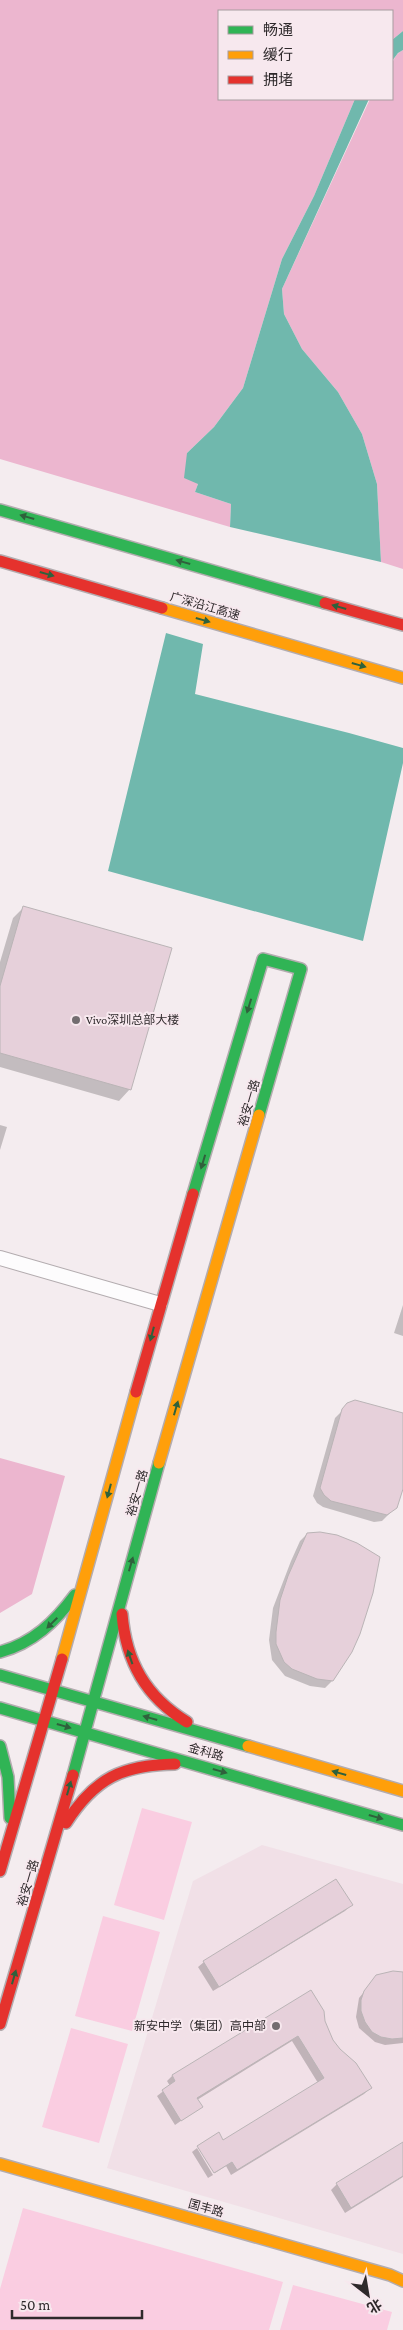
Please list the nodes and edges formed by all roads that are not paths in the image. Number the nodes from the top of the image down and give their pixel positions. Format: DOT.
graph roads {
  1 [pos="0,510"];
  2 [pos="0,561"];
  3 [pos="403,625"];
  4 [pos="403,678"];
  5 [pos="0,1258"];
  6 [pos="160,1304"];
  7 [pos="82,1585"];
  8 [pos="121,1597"];
  9 [pos="0,1652"];
  10 [pos="0,1675"];
  11 [pos="53,1690"];
  12 [pos="93,1702"];
  13 [pos="0,1708"];
  14 [pos="44,1720"];
  15 [pos="85,1732"];
  16 [pos="213,1736"];
  17 [pos="0,1746"];
  18 [pos="200,1765"];
  19 [pos="403,1791"];
  20 [pos="403,1825"];
  21 [pos="9,1840"];
  22 [pos="52,1847"];
  23 [pos="0,1871"];
  24 [pos="0,2024"];
  25 [pos="0,2164"];
  26 [pos="403,2282"];
  3 -- 1 [label="main road, one-way"];
  2 -- 4 [label="main road, 广深沿江高速, one-way"];
  5 -- 6 [label="street"];
  6 -- 7 [label="main road, one-way"];
  8 -- 6 [label="main road, 裕安一路, one-way"];
  7 -- 9 [label="main road, one-way"];
  7 -- 11 [label="main road"];
  8 -- 12 [label="main road, 裕安一路"];
  16 -- 8 [label="main road, one-way"];
  10 -- 11 [label="main road, 金科路"];
  11 -- 12 [label="main road, 金科路"];
  11 -- 14 [label="main road"];
  12 -- 15 [label="main road, 裕安一路"];
  16 -- 12 [label="main road, 金科路, one-way"];
  13 -- 14 [label="main road, 金科路"];
  14 -- 15 [label="main road, 金科路, one-way"];
  14 -- 21 [label="main road"];
  15 -- 18 [label="main road, 金科路"];
  22 -- 15 [label="main road, 裕安一路, one-way"];
  19 -- 16 [label="main road, 金科路, one-way"];
  17 -- 21 [label="main road"];
  18 -- 20 [label="main road, 金科路, one-way"];
  18 -- 22 [label="main road"];
  21 -- 23 [label="main road"];
  24 -- 22 [label="main road, 裕安一路, one-way"];
  25 -- 26 [label="main road, 国丰路"];
}
